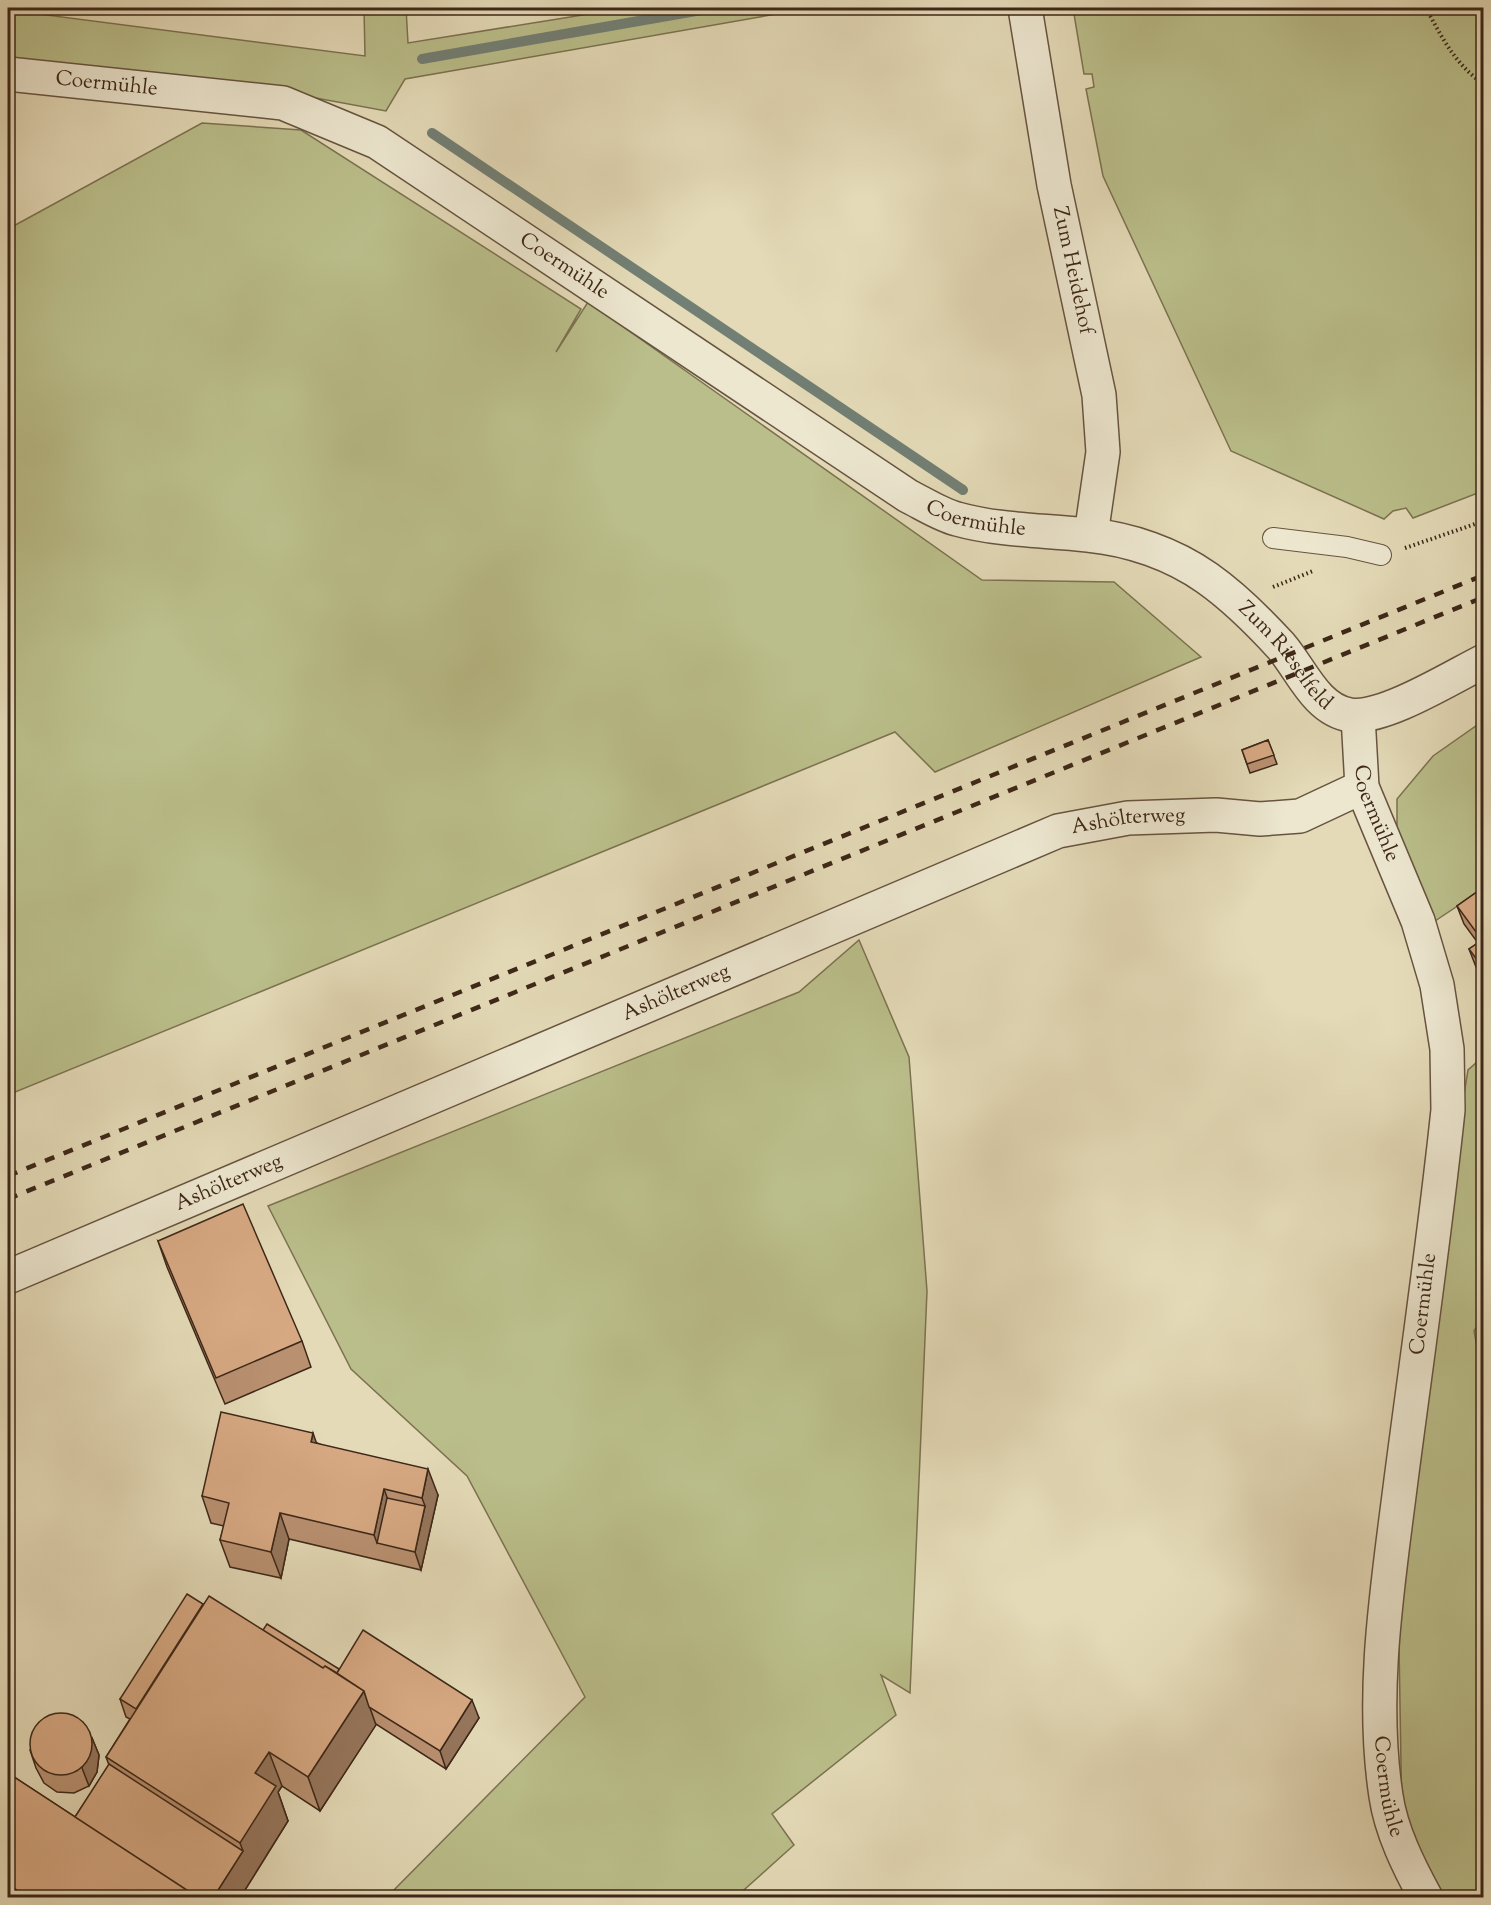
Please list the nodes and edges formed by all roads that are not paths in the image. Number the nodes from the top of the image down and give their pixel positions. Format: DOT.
graph roads {
  1 [pos="1025,8"];
  2 [pos="8,74"];
  3 [pos="1091,535"];
  4 [pos="1273,538"];
  5 [pos="1381,555"];
  6 [pos="1484,661"];
  7 [pos="1358,716"];
  8 [pos="1362,787"];
  9 [pos="8,1277"];
  10 [pos="1426,1898"];
  1 -- 3 [label="street, Zum Heidehof"];
  2 -- 3 [label="street, Coermühle"];
  3 -- 7 [label="street, Zum Rieselfeld"];
  4 -- 5 [label="lane"];
  6 -- 7 [label="street, Zum Rieselfeld"];
  7 -- 8 [label="street, Coermühle"];
  8 -- 9 [label="street, Ashölterweg"];
  8 -- 10 [label="street, Coermühle"];
}
